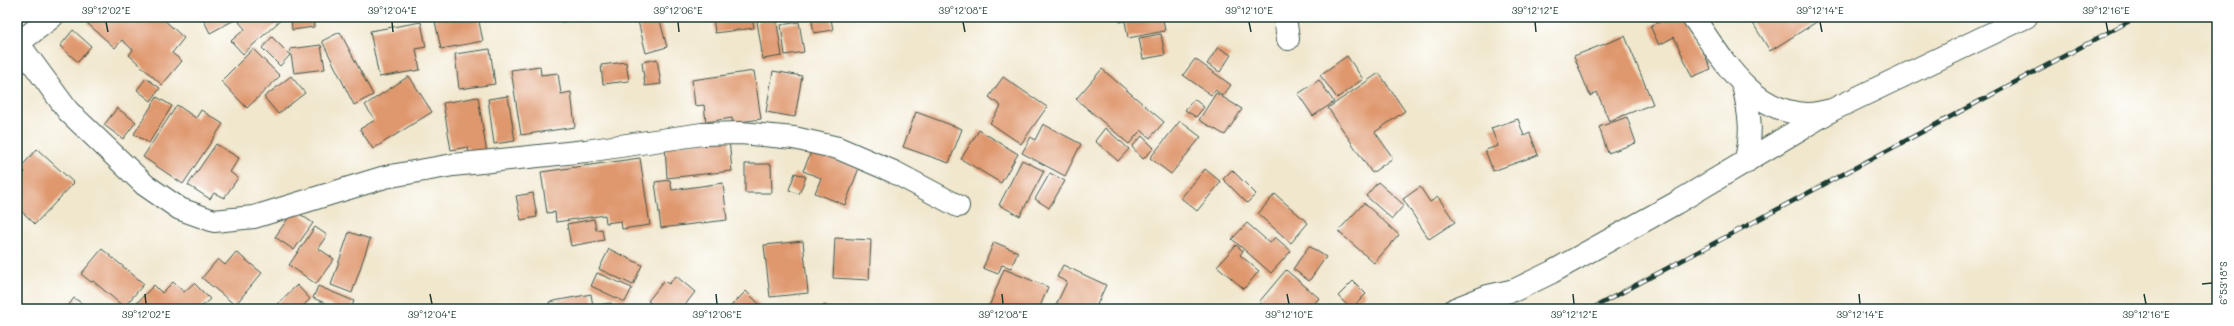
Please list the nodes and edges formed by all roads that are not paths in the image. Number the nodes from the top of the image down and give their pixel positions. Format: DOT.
graph roads {
  1 [pos="52,17"];
  2 [pos="1285,17"];
  3 [pos="1693,17"];
  4 [pos="2026,17"];
  5 [pos="1288,39"];
  6 [pos="18,44"];
  7 [pos="1743,85"];
  8 [pos="1832,110"];
  9 [pos="1745,163"];
  10 [pos="958,206"];
  11 [pos="1455,309"];
  1 -- 6 [label="street"];
  2 -- 5 [label="street"];
  3 -- 7 [label="street"];
  4 -- 8 [label="street"];
  6 -- 10 [label="street"];
  7 -- 8 [label="street"];
  7 -- 9 [label="street"];
  8 -- 9 [label="street"];
  9 -- 11 [label="street"];
}
